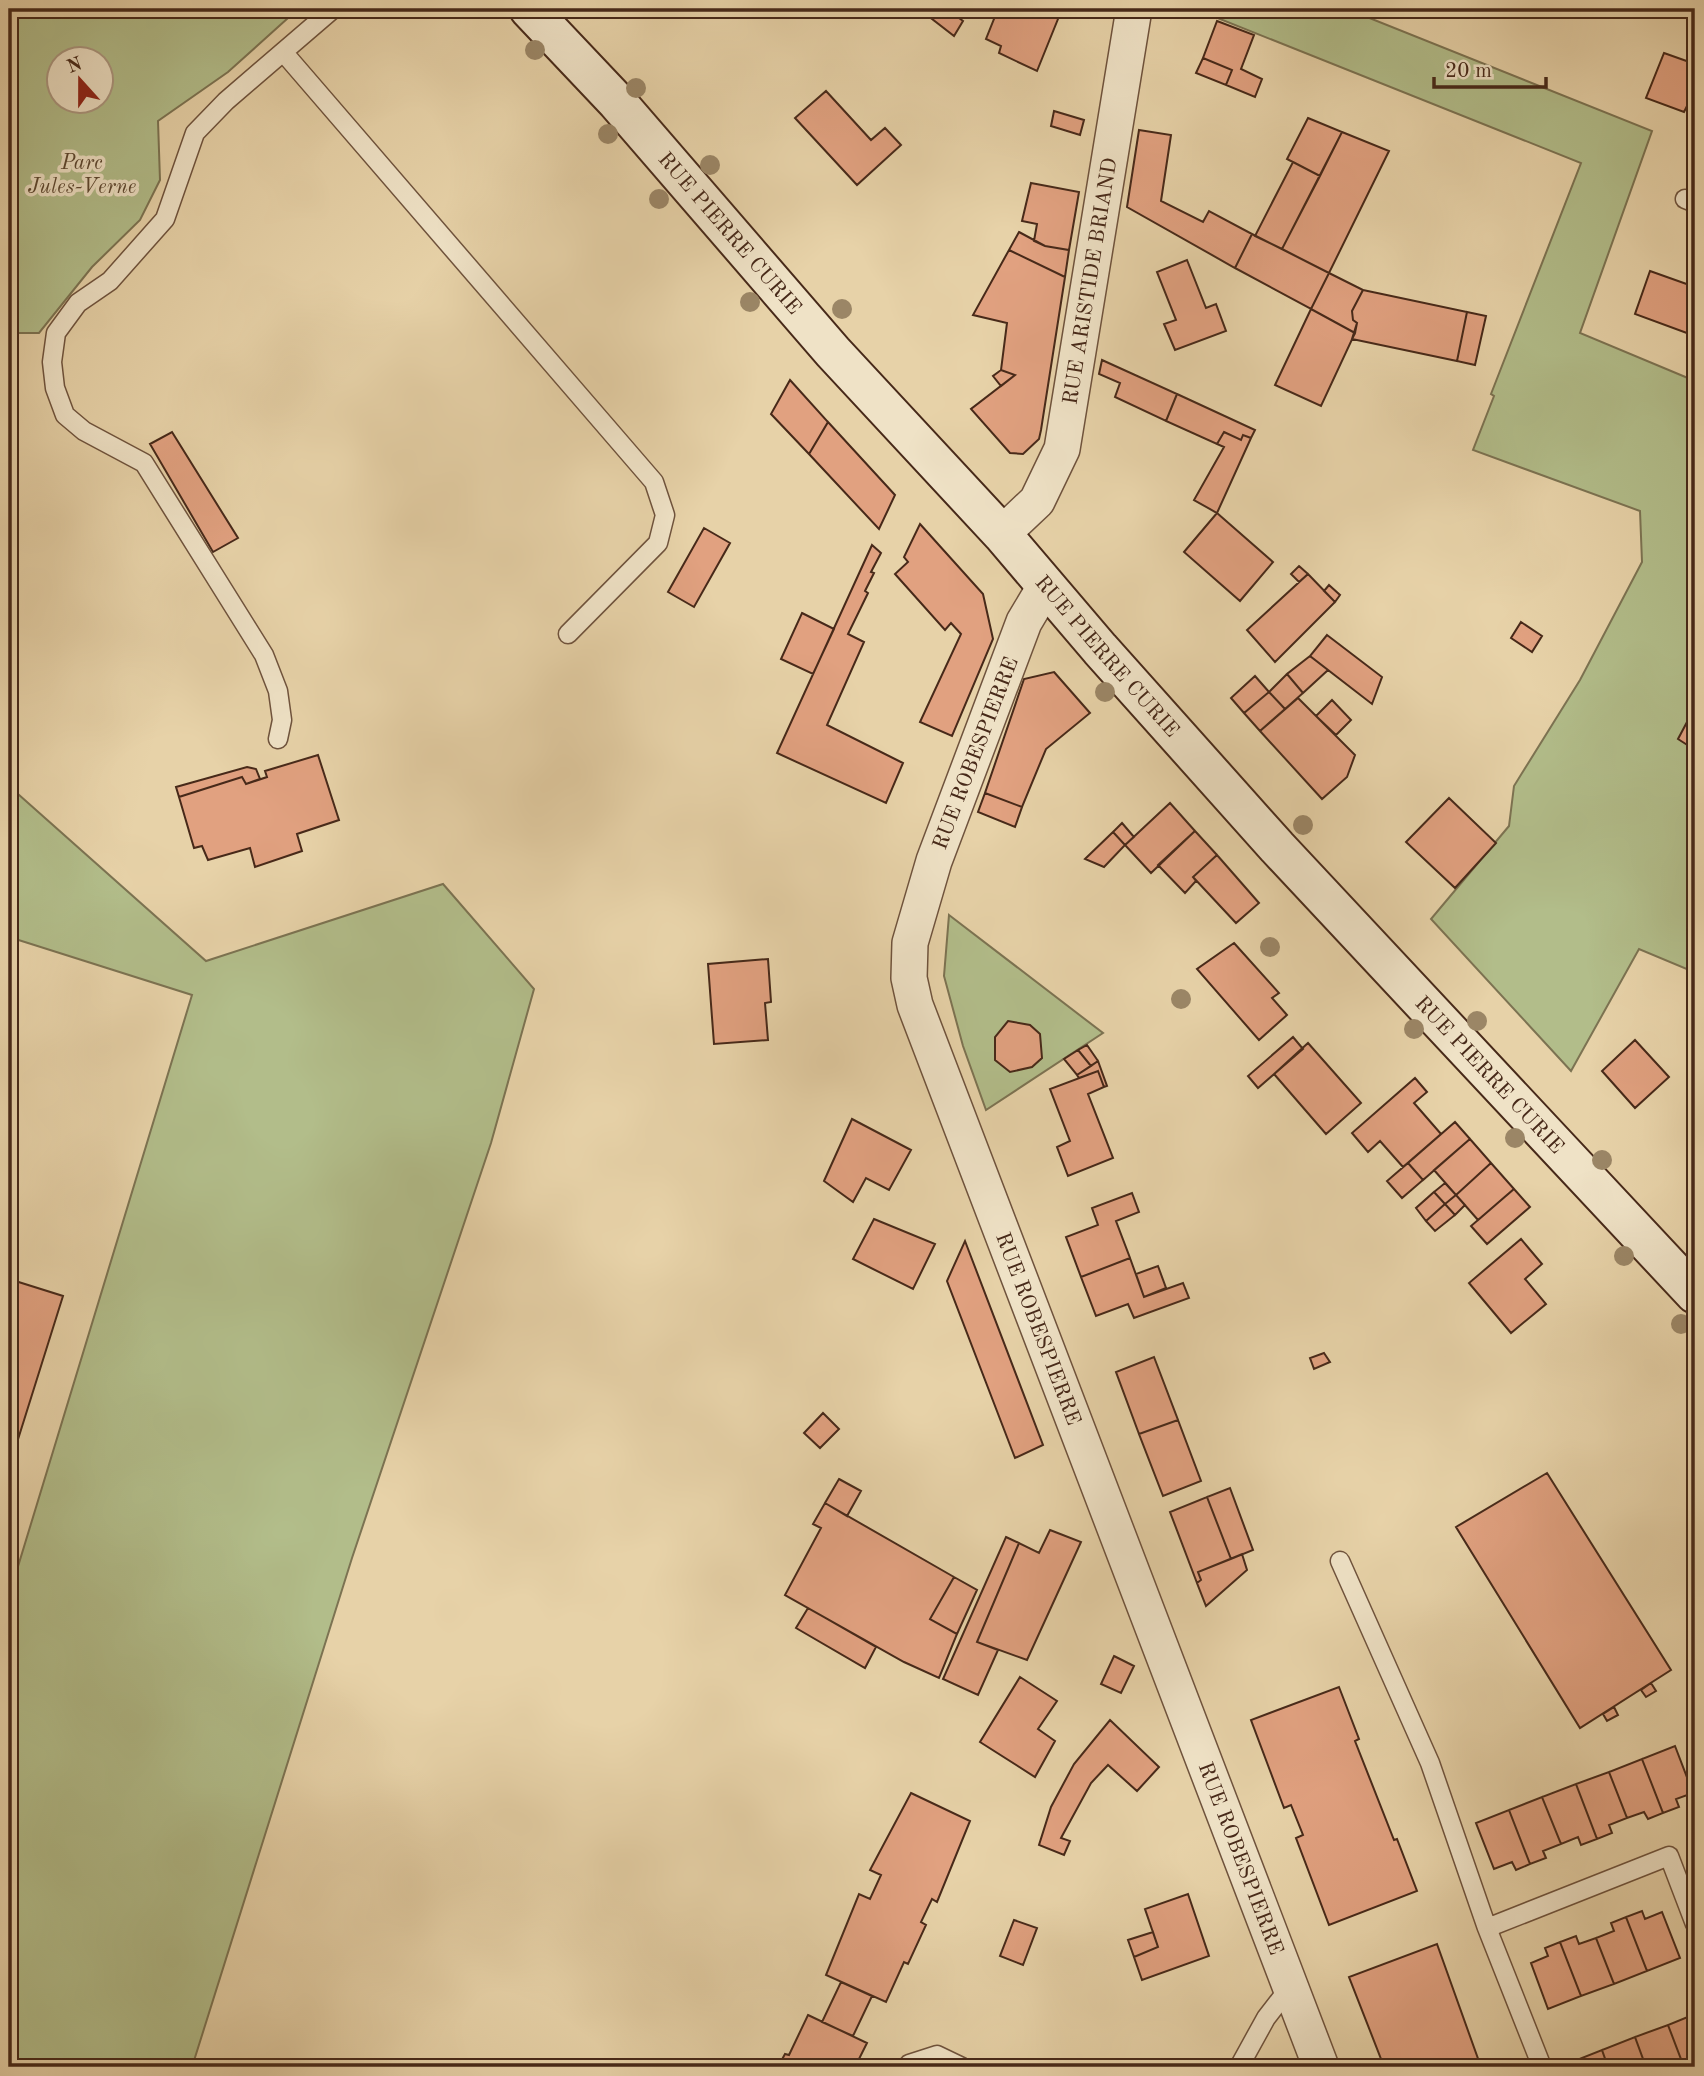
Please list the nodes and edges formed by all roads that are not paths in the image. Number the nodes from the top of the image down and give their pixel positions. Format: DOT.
graph roads {
  1 [pos="333,9"];
  2 [pos="529,9"];
  3 [pos="1134,9"];
  4 [pos="284,53"];
  5 [pos="1002,534"];
  6 [pos="1046,585"];
  7 [pos="568,634"];
  8 [pos="278,739"];
  9 [pos="1695,1294"];
  10 [pos="1340,1561"];
  11 [pos="1695,1924"];
  12 [pos="1487,1928"];
  13 [pos="1290,1987"];
  14 [pos="907,2067"];
  15 [pos="962,2067"];
  16 [pos="1239,2067"];
  17 [pos="1321,2067"];
  18 [pos="1542,2067"];
  1 -- 4 [label="lane"];
  2 -- 5 [label="main road, RUE PIERRE CURIE"];
  3 -- 5 [label="street, RUE ARISTIDE BRIAND"];
  4 -- 7 [label="lane"];
  4 -- 8 [label="lane"];
  5 -- 6 [label="main road, RUE PIERRE CURIE"];
  6 -- 9 [label="main road, RUE PIERRE CURIE"];
  6 -- 13 [label="street, RUE ROBESPIERRE"];
  10 -- 12 [label="lane"];
  11 -- 12 [label="lane"];
  12 -- 18 [label="lane"];
  13 -- 16 [label="lane"];
  13 -- 17 [label="street, RUE ROBESPIERRE"];
  14 -- 15 [label="lane"];
}
